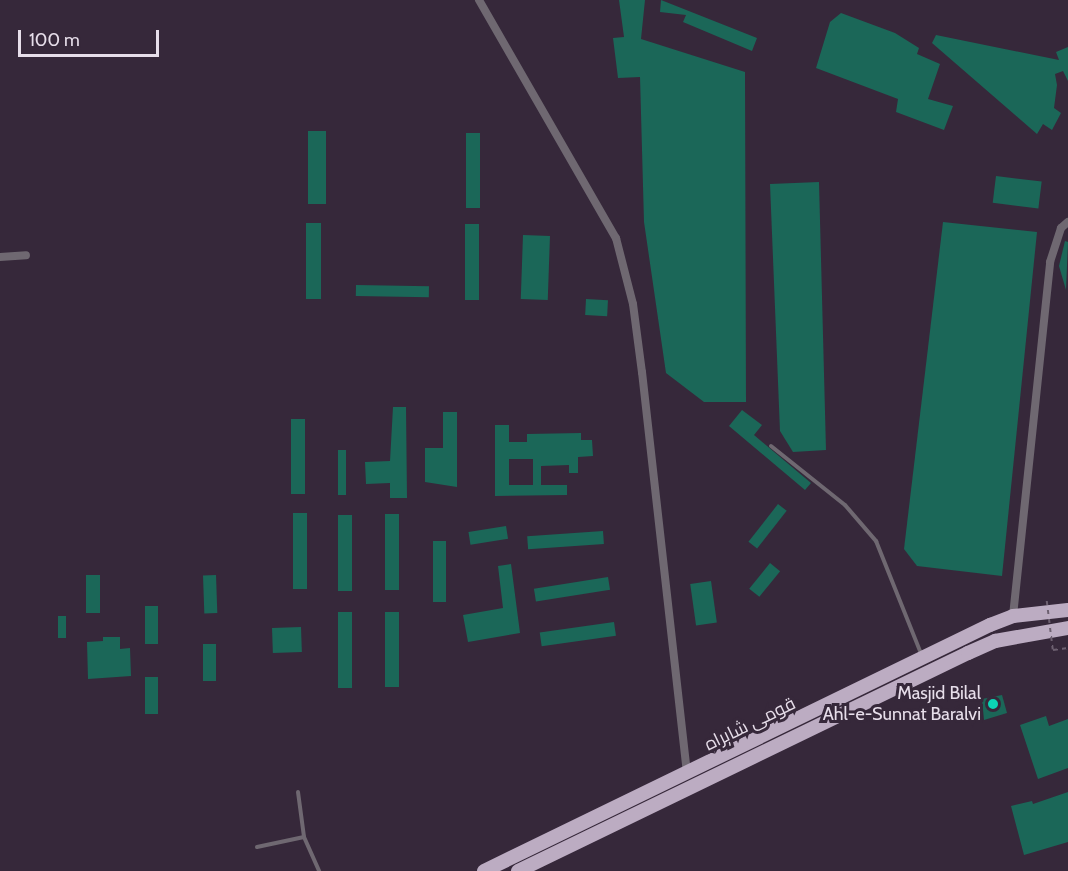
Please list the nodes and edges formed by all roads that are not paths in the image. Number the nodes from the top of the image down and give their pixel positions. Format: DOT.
graph roads {
  1 [pos="480,0"];
  2 [pos="1068,222"];
  3 [pos="26,255"];
  4 [pos="0,257"];
  5 [pos="771,446"];
  6 [pos="1068,610"];
  7 [pos="1013,616"];
  8 [pos="1068,628"];
  9 [pos="924,659"];
  10 [pos="687,774"];
  11 [pos="298,792"];
  12 [pos="304,837"];
  13 [pos="257,847"];
  14 [pos="319,871"];
  15 [pos="484,871"];
  16 [pos="518,871"];
  1 -- 10 [label="street"];
  2 -- 7 [label="street"];
  3 -- 4 [label="street"];
  5 -- 9 [label="lane"];
  6 -- 7 [label="highway, قومی شاہراہ"];
  7 -- 9 [label="highway, قومی شاہراہ"];
  8 -- 16 [label="highway, قومی شاہراہ"];
  9 -- 10 [label="highway, قومی شاہراہ"];
  10 -- 15 [label="highway, قومی شاہراہ"];
  11 -- 12 [label="lane"];
  12 -- 13 [label="lane"];
  12 -- 14 [label="lane"];
}
